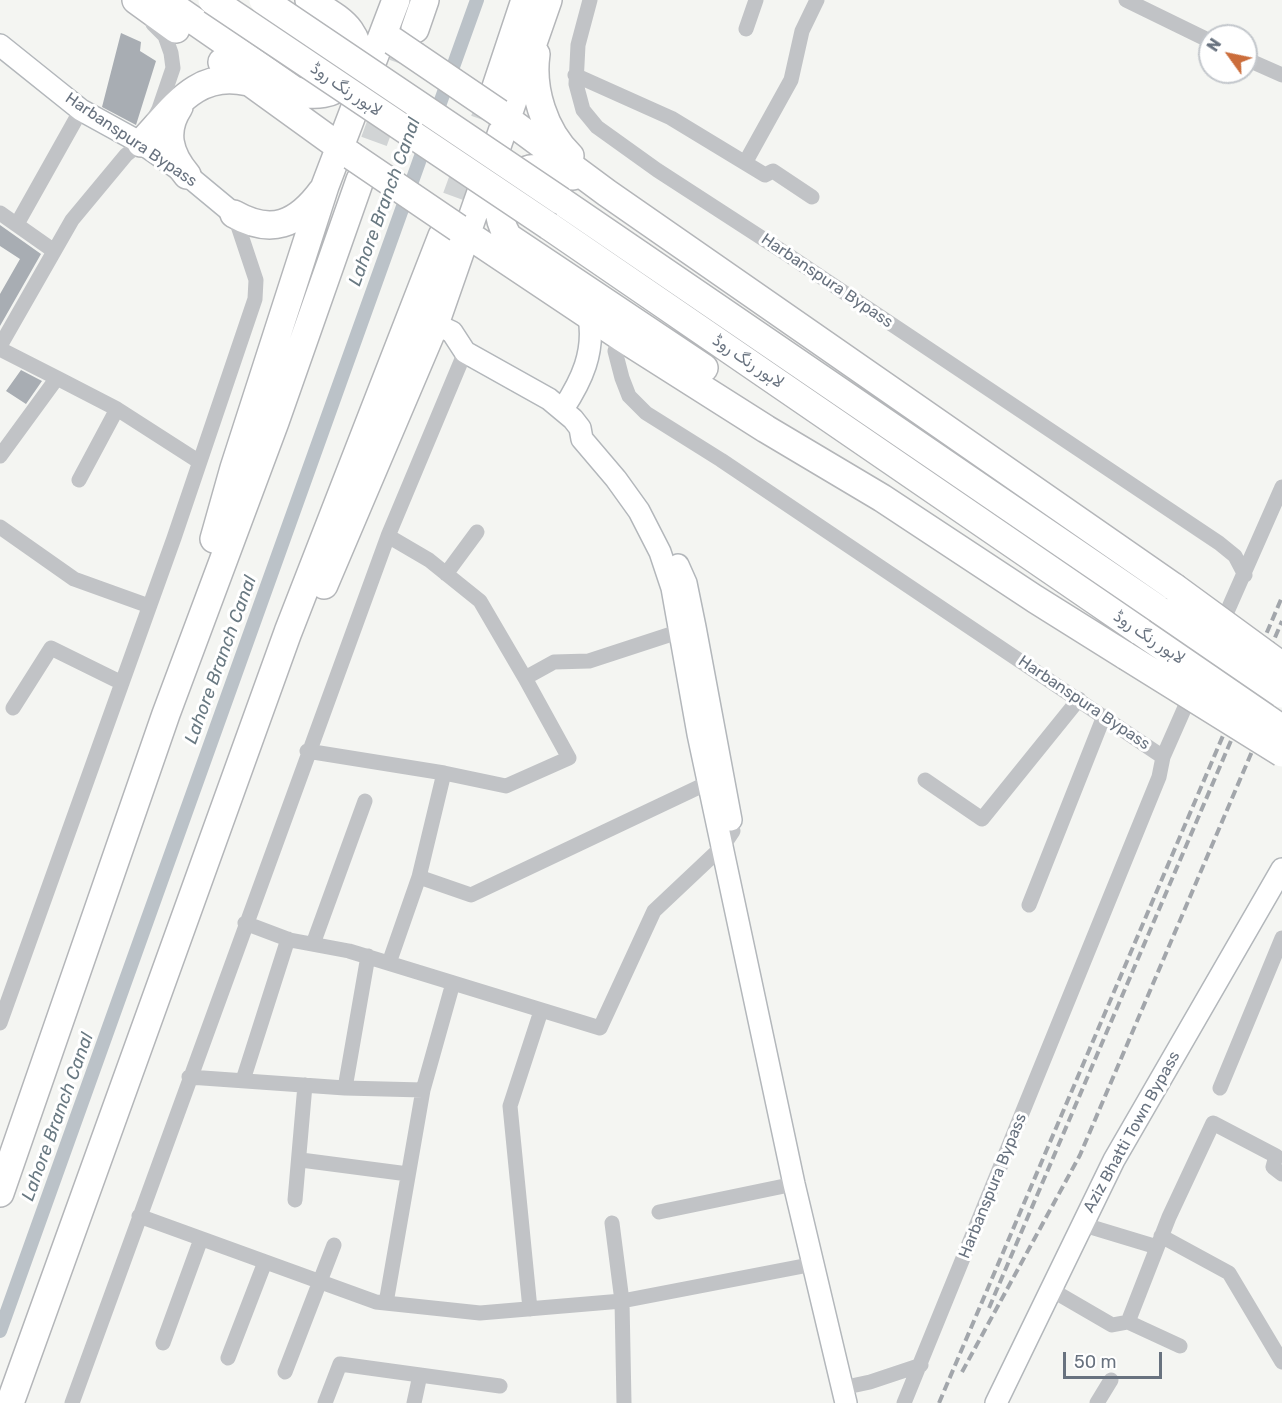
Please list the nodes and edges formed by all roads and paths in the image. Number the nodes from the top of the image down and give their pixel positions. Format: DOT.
graph roads {
  1 [pos="130,0"];
  2 [pos="136,0"];
  3 [pos="164,0"];
  4 [pos="212,0"];
  5 [pos="264,0"];
  6 [pos="309,0"];
  7 [pos="336,0"];
  8 [pos="396,0"];
  9 [pos="425,0"];
  10 [pos="525,0"];
  11 [pos="590,0"];
  12 [pos="756,0"];
  13 [pos="817,0"];
  14 [pos="1126,0"];
  15 [pos="544,12"];
  16 [pos="746,29"];
  17 [pos="397,34"];
  18 [pos="1198,35"];
  19 [pos="0,45"];
  20 [pos="1258,64"];
  21 [pos="575,75"];
  22 [pos="1282,75"];
  23 [pos="249,82"];
  24 [pos="496,87"];
  25 [pos="184,98"];
  26 [pos="81,110"];
  27 [pos="297,116"];
  28 [pos="503,116"];
  29 [pos="141,143"];
  30 [pos="351,161"];
  31 [pos="746,163"];
  32 [pos="187,175"];
  33 [pos="326,186"];
  34 [pos="607,193"];
  35 [pos="812,197"];
  36 [pos="0,213"];
  37 [pos="234,214"];
  38 [pos="17,224"];
  39 [pos="456,232"];
  40 [pos="54,251"];
  41 [pos="534,279"];
  42 [pos="448,283"];
  43 [pos="589,317"];
  44 [pos="435,324"];
  45 [pos="621,337"];
  46 [pos="0,347"];
  47 [pos="465,352"];
  48 [pos="57,378"];
  49 [pos="117,409"];
  50 [pos="563,410"];
  51 [pos="0,456"];
  52 [pos="198,461"];
  53 [pos="79,480"];
  54 [pos="1282,487"];
  55 [pos="882,498"];
  56 [pos="0,527"];
  57 [pos="477,532"];
  58 [pos="387,536"];
  59 [pos="446,574"];
  60 [pos="1245,575"];
  61 [pos="149,606"];
  62 [pos="686,629"];
  63 [pos="1282,666"];
  64 [pos="525,678"];
  65 [pos="122,683"];
  66 [pos="1282,694"];
  67 [pos="1079,699"];
  68 [pos="13,708"];
  69 [pos="166,714"];
  70 [pos="1104,716"];
  71 [pos="1282,729"];
  72 [pos="307,751"];
  73 [pos="1282,753"];
  74 [pos="1163,757"];
  75 [pos="444,773"];
  76 [pos="715,779"];
  77 [pos="925,780"];
  78 [pos="365,801"];
  79 [pos="225,811"];
  80 [pos="728,838"];
  81 [pos="1282,869"];
  82 [pos="419,877"];
  83 [pos="1029,905"];
  84 [pos="245,923"];
  85 [pos="1282,938"];
  86 [pos="288,939"];
  87 [pos="313,944"];
  88 [pos="368,957"];
  89 [pos="389,963"];
  90 [pos="453,983"];
  91 [pos="6,987"];
  92 [pos="541,1011"];
  93 [pos="0,1023"];
  94 [pos="189,1077"];
  95 [pos="243,1080"];
  96 [pos="305,1085"];
  97 [pos="345,1088"];
  98 [pos="1220,1089"];
  99 [pos="423,1090"];
  100 [pos="301,1160"];
  101 [pos="408,1174"];
  102 [pos="1282,1174"];
  103 [pos="794,1184"];
  104 [pos="0,1193"];
  105 [pos="295,1200"];
  106 [pos="659,1212"];
  107 [pos="139,1216"];
  108 [pos="612,1223"];
  109 [pos="1081,1224"];
  110 [pos="201,1239"];
  111 [pos="1159,1241"];
  112 [pos="334,1245"];
  113 [pos="265,1262"];
  114 [pos="814,1264"];
  115 [pos="320,1281"];
  116 [pos="1050,1289"];
  117 [pos="622,1301"];
  118 [pos="386,1303"];
  119 [pos="530,1309"];
  120 [pos="1128,1322"];
  121 [pos="163,1343"];
  122 [pos="1180,1346"];
  123 [pos="228,1358"];
  124 [pos="1282,1362"];
  125 [pos="921,1365"];
  126 [pos="285,1372"];
  127 [pos="420,1375"];
  128 [pos="1111,1380"];
  129 [pos="500,1386"];
  130 [pos="851,1395"];
  131 [pos="10,1403"];
  132 [pos="72,1403"];
  133 [pos="325,1403"];
  134 [pos="414,1403"];
  135 [pos="624,1403"];
  136 [pos="904,1403"];
  137 [pos="996,1403"];
  138 [pos="1097,1403"];
  1 -- 29 [label="street"];
  2 -- 23 [label="highway"];
  3 -- 6 [label="highway"];
  4 -- 71 [label="highway, لاہور رنگ روڈ, bridge"];
  5 -- 66 [label="highway, لاہور رنگ روڈ, bridge"];
  7 -- 17 [label="highway"];
  8 -- 17 [label="highway"];
  9 -- 17 [label="highway"];
  10 -- 24 [label="highway"];
  11 -- 21 [label="street, Harbanspura Bypass"];
  12 -- 16 [label="street"];
  13 -- 31 [label="street"];
  14 -- 18 [label="street"];
  15 -- 28 [label="highway"];
  15 -- 34 [label="highway"];
  17 -- 28 [label="highway, bridge"];
  17 -- 30 [label="highway"];
  19 -- 26 [label="main road, Harbanspura Bypass"];
  20 -- 22 [label="street"];
  21 -- 31 [label="street"];
  21 -- 60 [label="street, Harbanspura Bypass"];
  23 -- 25 [label="highway"];
  23 -- 27 [label="highway"];
  25 -- 29 [label="highway"];
  25 -- 32 [label="highway"];
  26 -- 29 [label="main road, Harbanspura Bypass"];
  26 -- 38 [label="street"];
  27 -- 30 [label="highway"];
  27 -- 33 [label="highway"];
  28 -- 34 [label="highway"];
  28 -- 39 [label="highway"];
  29 -- 32 [label="main road, Harbanspura Bypass"];
  29 -- 40 [label="street"];
  30 -- 33 [label="highway"];
  30 -- 39 [label="highway, bridge"];
  30 -- 69 [label="highway"];
  31 -- 35 [label="street"];
  32 -- 37 [label="main road, Harbanspura Bypass"];
  33 -- 37 [label="highway"];
  33 -- 69 [label="highway"];
  34 -- 55 [label="highway"];
  34 -- 63 [label="highway, bridge"];
  36 -- 38 [label="street"];
  37 -- 52 [label="street"];
  38 -- 40 [label="street"];
  39 -- 41 [label="highway"];
  39 -- 42 [label="highway"];
  39 -- 79 [label="highway"];
  40 -- 46 [label="street"];
  41 -- 42 [label="highway"];
  41 -- 43 [label="highway"];
  42 -- 44 [label="highway"];
  43 -- 45 [label="highway"];
  43 -- 50 [label="main road"];
  44 -- 47 [label="main road"];
  44 -- 79 [label="highway"];
  45 -- 55 [label="highway"];
  45 -- 67 [label="street, Harbanspura Bypass"];
  46 -- 48 [label="street"];
  47 -- 50 [label="main road"];
  47 -- 58 [label="street"];
  48 -- 49 [label="street"];
  48 -- 51 [label="street"];
  49 -- 52 [label="street"];
  49 -- 53 [label="street"];
  50 -- 62 [label="main road"];
  52 -- 61 [label="street"];
  54 -- 60 [label="street"];
  55 -- 73 [label="highway, bridge"];
  56 -- 61 [label="street"];
  57 -- 59 [label="street"];
  58 -- 59 [label="street"];
  58 -- 72 [label="street"];
  59 -- 64 [label="street"];
  60 -- 74 [label="street"];
  61 -- 65 [label="street"];
  62 -- 64 [label="street"];
  62 -- 76 [label="main road"];
  64 -- 75 [label="street"];
  65 -- 68 [label="street"];
  65 -- 91 [label="street"];
  67 -- 70 [label="street, Harbanspura Bypass"];
  67 -- 77 [label="street"];
  69 -- 104 [label="highway"];
  70 -- 74 [label="street, Harbanspura Bypass"];
  70 -- 83 [label="street"];
  72 -- 75 [label="street"];
  72 -- 84 [label="street"];
  74 -- 125 [label="street, Harbanspura Bypass"];
  75 -- 82 [label="street"];
  76 -- 80 [label="main road"];
  76 -- 82 [label="street"];
  78 -- 87 [label="street"];
  79 -- 131 [label="highway"];
  80 -- 92 [label="street"];
  80 -- 103 [label="main road"];
  80 -- 130 [label="main road"];
  81 -- 109 [label="main road, Aziz Bhatti Town Bypass"];
  82 -- 89 [label="street"];
  84 -- 86 [label="street"];
  84 -- 94 [label="street"];
  85 -- 98 [label="street"];
  86 -- 87 [label="street"];
  86 -- 95 [label="street"];
  87 -- 88 [label="street"];
  88 -- 89 [label="street"];
  88 -- 97 [label="street"];
  89 -- 90 [label="street"];
  90 -- 92 [label="street"];
  90 -- 99 [label="street"];
  91 -- 93 [label="street"];
  92 -- 119 [label="street"];
  94 -- 95 [label="street"];
  94 -- 107 [label="street"];
  95 -- 96 [label="street"];
  96 -- 97 [label="street"];
  96 -- 100 [label="street"];
  97 -- 99 [label="street"];
  99 -- 101 [label="street"];
  100 -- 101 [label="street"];
  100 -- 105 [label="street"];
  101 -- 118 [label="street"];
  102 -- 111 [label="street"];
  103 -- 106 [label="street"];
  103 -- 114 [label="main road"];
  107 -- 110 [label="street"];
  107 -- 132 [label="street"];
  108 -- 117 [label="street"];
  109 -- 111 [label="street"];
  109 -- 116 [label="main road, Aziz Bhatti Town Bypass"];
  110 -- 113 [label="street"];
  110 -- 121 [label="street"];
  111 -- 120 [label="street"];
  111 -- 124 [label="street"];
  112 -- 115 [label="street"];
  113 -- 115 [label="street"];
  113 -- 123 [label="street"];
  114 -- 117 [label="street"];
  114 -- 130 [label="main road"];
  115 -- 118 [label="street"];
  115 -- 126 [label="street"];
  116 -- 120 [label="street"];
  116 -- 137 [label="main road, Aziz Bhatti Town Bypass"];
  117 -- 119 [label="street"];
  117 -- 135 [label="street"];
  118 -- 119 [label="street"];
  120 -- 122 [label="street"];
  125 -- 130 [label="street"];
  125 -- 136 [label="street, Harbanspura Bypass"];
  127 -- 129 [label="street"];
  127 -- 133 [label="street"];
  127 -- 134 [label="street"];
  128 -- 138 [label="street"];
}
